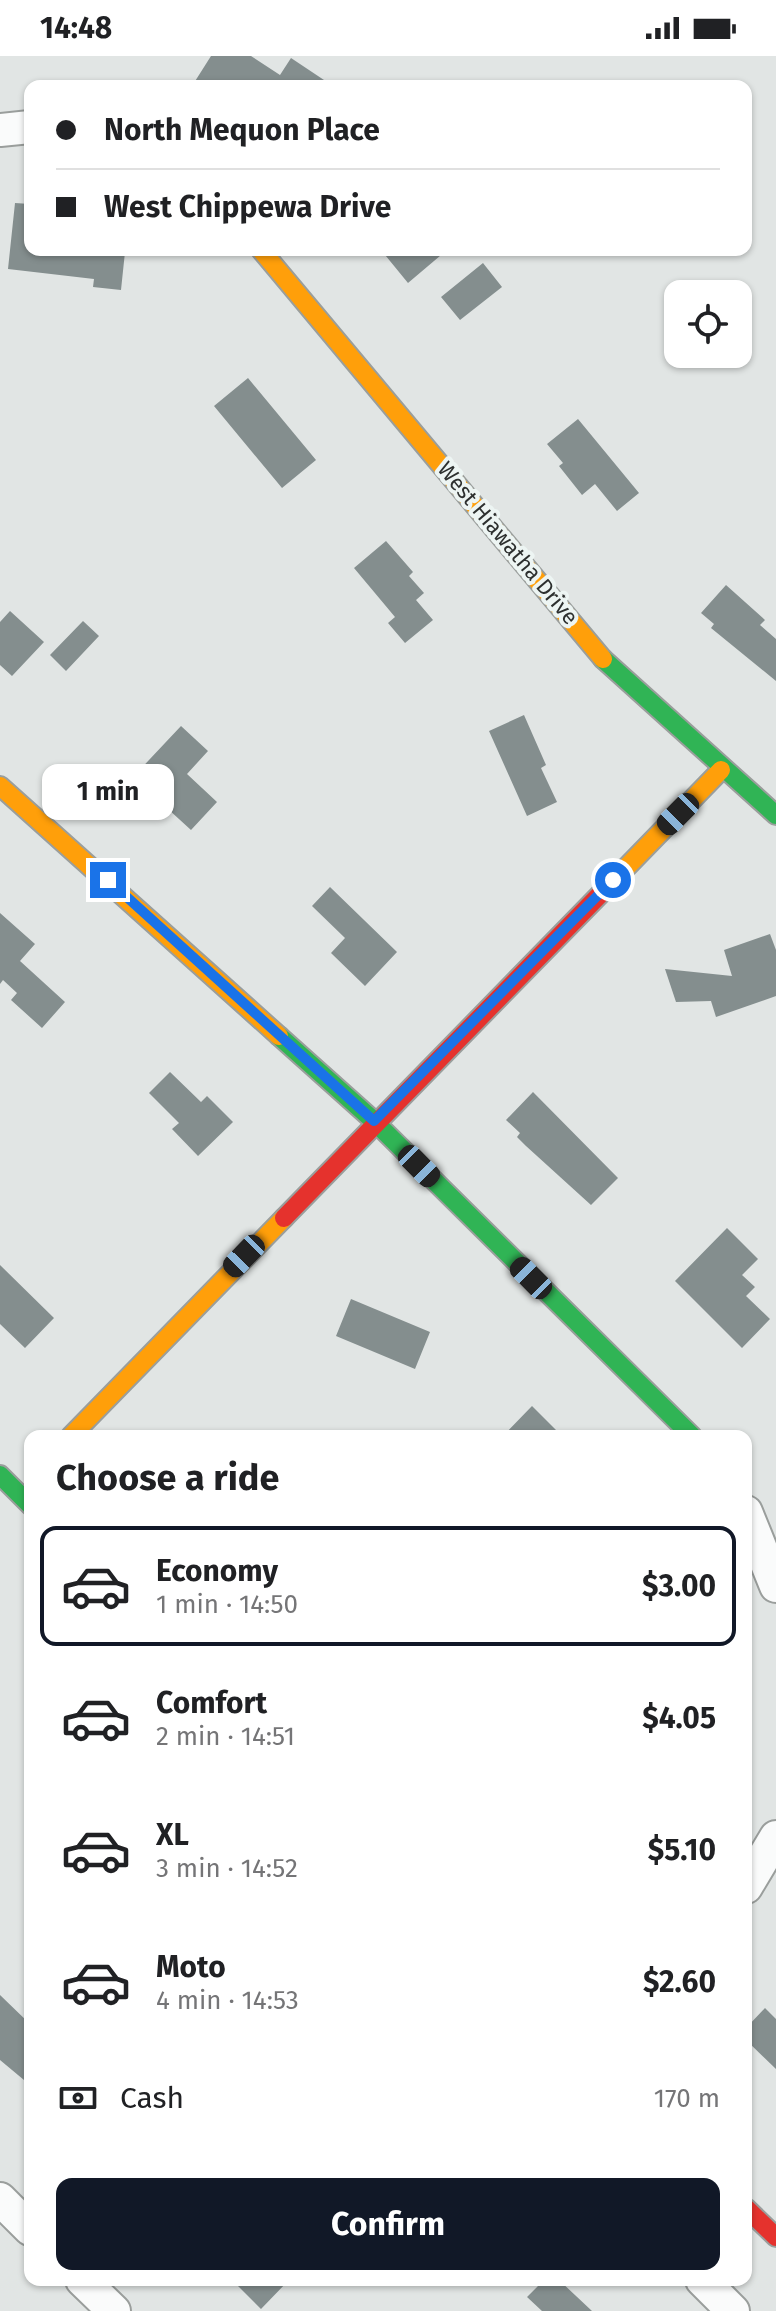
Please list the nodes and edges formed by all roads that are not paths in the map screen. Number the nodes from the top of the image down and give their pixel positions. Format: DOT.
graph roads {
  1 [pos="24,128"];
  2 [pos="0,130"];
  3 [pos="266,256"];
  4 [pos="721,770"];
  5 [pos="0,786"];
  6 [pos="776,815"];
  7 [pos="374,1121"];
  8 [pos="77,1430"];
  9 [pos="686,1430"];
  10 [pos="752,1527"];
  11 [pos="776,1586"];
  12 [pos="776,1837"];
  13 [pos="752,1877"];
  14 [pos="0,2199"];
  15 [pos="752,2214"];
  16 [pos="24,2223"];
  17 [pos="776,2237"];
  18 [pos="88,2286"];
  19 [pos="708,2286"];
  20 [pos="114,2311"];
  21 [pos="733,2311"];
  1 -- 2 [label="street"];
  3 -- 4 [label="street, West Hiawatha Drive"];
  4 -- 6 [label="street, West Hiawatha Drive"];
  4 -- 7 [label="street"];
  5 -- 7 [label="street"];
  7 -- 8 [label="street"];
  7 -- 9 [label="street"];
  10 -- 11 [label="street"];
  12 -- 13 [label="street"];
  14 -- 16 [label="street"];
  15 -- 17 [label="street"];
  18 -- 20 [label="street"];
  19 -- 21 [label="street"];
}
